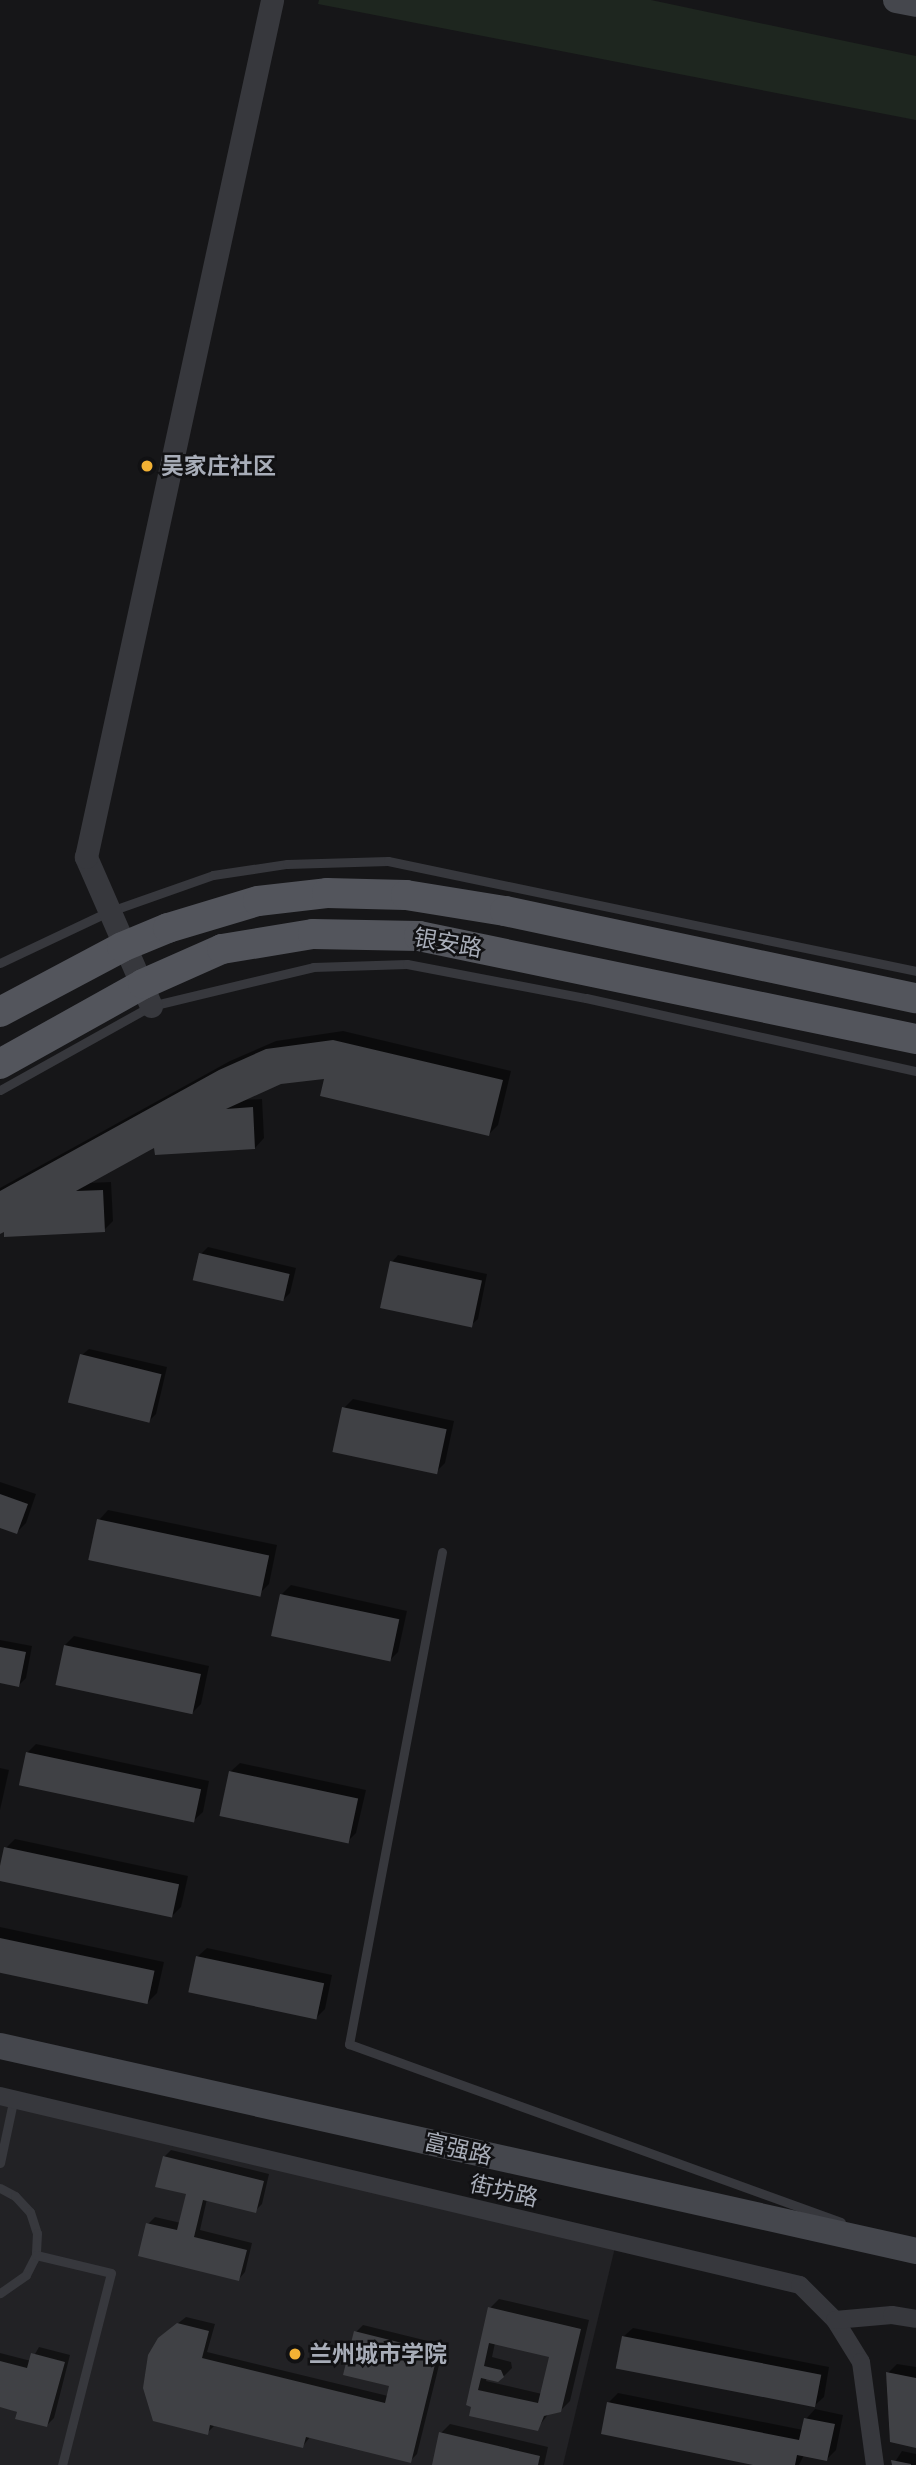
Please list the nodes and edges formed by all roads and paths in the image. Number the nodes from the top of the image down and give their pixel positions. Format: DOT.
graph roads {
  1 [pos="272,0"];
  2 [pos="896,0"];
  3 [pos="916,4"];
  4 [pos="108,912"];
  5 [pos="122,947"];
  6 [pos="0,963"];
  7 [pos="916,971"];
  8 [pos="147,995"];
  9 [pos="916,998"];
  10 [pos="0,1012"];
  11 [pos="916,1039"];
  12 [pos="0,1064"];
  13 [pos="916,1071"];
  14 [pos="0,1090"];
  15 [pos="442,1552"];
  16 [pos="0,2046"];
  17 [pos="6,2099"];
  18 [pos="0,2163"];
  19 [pos="0,2188"];
  20 [pos="916,2245"];
  21 [pos="916,2251"];
  22 [pos="36,2256"];
  23 [pos="0,2293"];
  24 [pos="916,2319"];
  25 [pos="835,2320"];
  26 [pos="62,2465"];
  27 [pos="874,2465"];
  1 -- 4 [label="street"];
  2 -- 3 [label="main road"];
  4 -- 5 [label="street"];
  4 -- 6 [label="lane"];
  4 -- 7 [label="lane"];
  5 -- 8 [label="street"];
  5 -- 9 [label="main road, 银安路"];
  5 -- 10 [label="main road, 银安路"];
  8 -- 11 [label="main road, 银安路"];
  8 -- 12 [label="main road, 银安路"];
  8 -- 13 [label="lane"];
  8 -- 14 [label="lane"];
  15 -- 20 [label="lane"];
  16 -- 21 [label="main road, 富强路"];
  17 -- 18 [label="lane"];
  17 -- 25 [label="street, 街坊路"];
  19 -- 22 [label="lane"];
  22 -- 23 [label="lane"];
  22 -- 26 [label="lane"];
  24 -- 25 [label="street"];
  25 -- 27 [label="street, 街坊路"];
}
